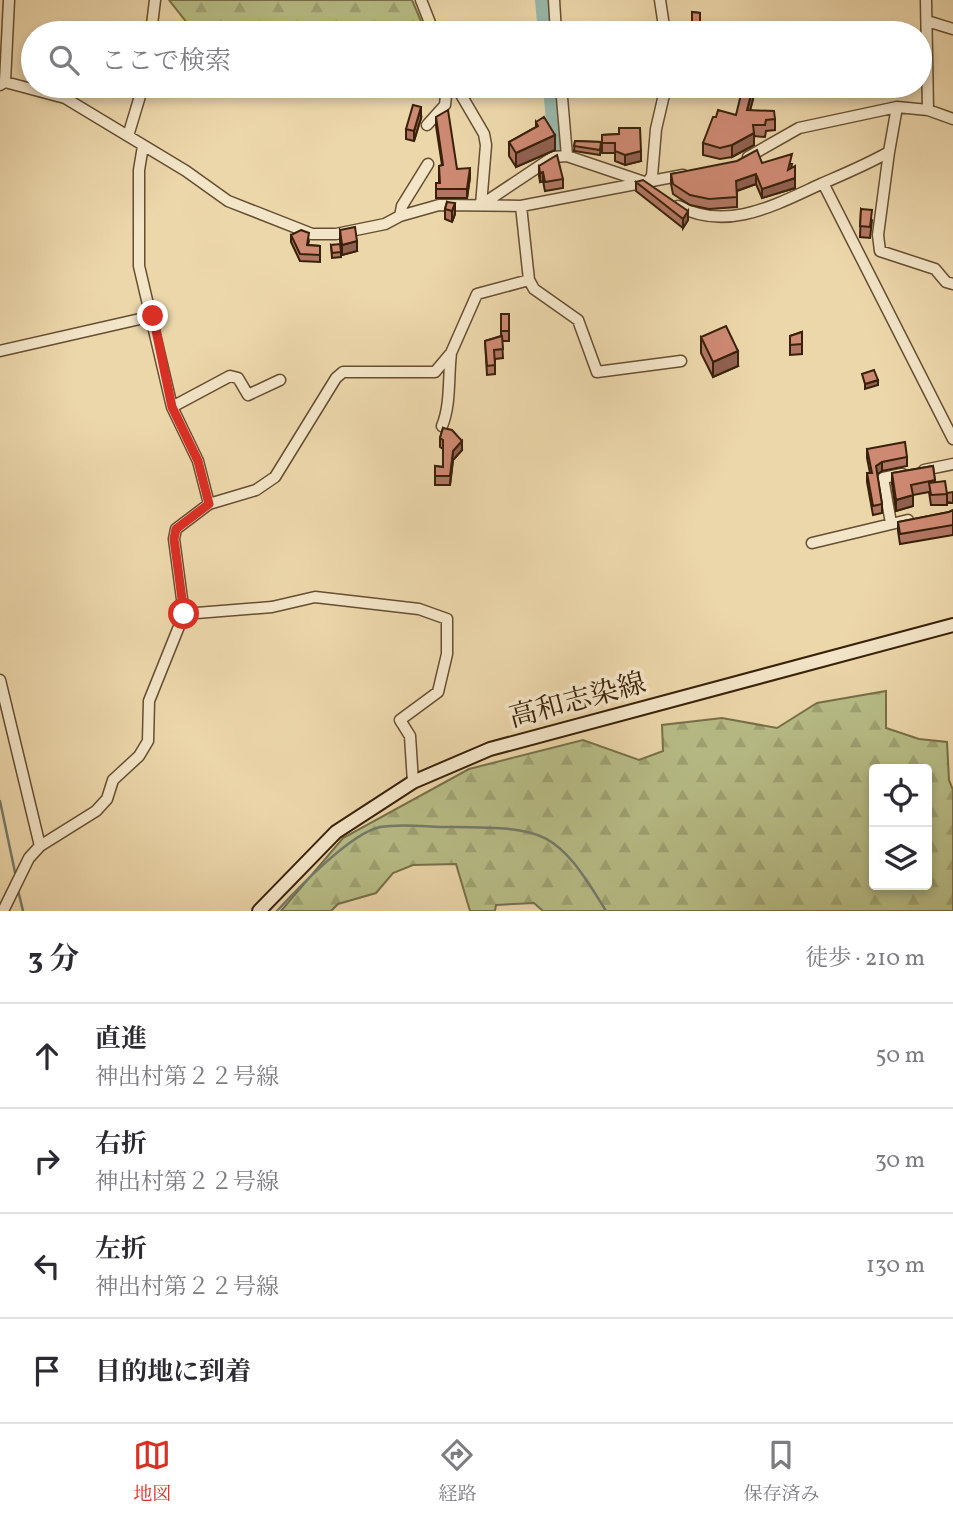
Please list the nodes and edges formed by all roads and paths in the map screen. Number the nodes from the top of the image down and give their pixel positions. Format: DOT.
graph roads {
  1 [pos="9,0"];
  2 [pos="155,0"];
  3 [pos="421,0"];
  4 [pos="554,0"];
  5 [pos="660,0"];
  6 [pos="926,0"];
  7 [pos="152,21"];
  8 [pos="429,21"];
  9 [pos="555,21"];
  10 [pos="664,21"];
  11 [pos="927,21"];
  12 [pos="932,23"];
  13 [pos="953,29"];
  14 [pos="2,83"];
  15 [pos="21,88"];
  16 [pos="65,98"];
  17 [pos="139,98"];
  18 [pos="446,98"];
  19 [pos="463,98"];
  20 [pos="562,98"];
  21 [pos="663,98"];
  22 [pos="928,98"];
  23 [pos="897,107"];
  24 [pos="928,110"];
  25 [pos="953,119"];
  26 [pos="427,125"];
  27 [pos="128,136"];
  28 [pos="143,146"];
  29 [pos="889,152"];
  30 [pos="567,156"];
  31 [pos="428,164"];
  32 [pos="735,164"];
  33 [pos="698,172"];
  34 [pos="823,183"];
  35 [pos="651,186"];
  36 [pos="670,201"];
  37 [pos="481,206"];
  38 [pos="520,206"];
  39 [pos="400,216"];
  40 [pos="529,280"];
  41 [pos="953,284"];
  42 [pos="153,316"];
  43 [pos="0,351"];
  44 [pos="451,353"];
  45 [pos="681,361"];
  46 [pos="280,380"];
  47 [pos="172,407"];
  48 [pos="442,426"];
  49 [pos="953,439"];
  50 [pos="953,464"];
  51 [pos="209,504"];
  52 [pos="916,519"];
  53 [pos="891,523"];
  54 [pos="812,543"];
  55 [pos="184,614"];
  56 [pos="953,625"];
  57 [pos="0,680"];
  58 [pos="413,782"];
  59 [pos="40,846"];
  60 [pos="3,911"];
  61 [pos="259,911"];
  1 -- 14 [label="street"];
  2 -- 7 [label="street"];
  3 -- 8 [label="street"];
  4 -- 9 [label="street"];
  5 -- 10 [label="street"];
  6 -- 11 [label="street"];
  12 -- 13 [label="street"];
  14 -- 15 [label="street"];
  16 -- 27 [label="street"];
  17 -- 27 [label="street"];
  18 -- 26 [label="street"];
  19 -- 37 [label="street"];
  20 -- 30 [label="street"];
  21 -- 35 [label="street"];
  22 -- 24 [label="street"];
  23 -- 24 [label="street"];
  23 -- 29 [label="street"];
  23 -- 32 [label="street"];
  24 -- 25 [label="street"];
  27 -- 28 [label="street"];
  28 -- 39 [label="street"];
  28 -- 42 [label="street"];
  29 -- 34 [label="street"];
  29 -- 41 [label="street"];
  30 -- 35 [label="street"];
  30 -- 37 [label="street"];
  31 -- 39 [label="street"];
  33 -- 35 [label="street"];
  34 -- 36 [label="street"];
  34 -- 49 [label="street"];
  35 -- 38 [label="street"];
  37 -- 38 [label="street"];
  37 -- 39 [label="street"];
  38 -- 40 [label="street"];
  40 -- 44 [label="street"];
  40 -- 45 [label="street"];
  42 -- 43 [label="street"];
  42 -- 47 [label="street"];
  44 -- 48 [label="street"];
  44 -- 51 [label="street"];
  46 -- 47 [label="street"];
  47 -- 51 [label="street"];
  50 -- 53 [label="street"];
  51 -- 55 [label="street"];
  52 -- 53 [label="street"];
  53 -- 54 [label="street"];
  55 -- 58 [label="street"];
  55 -- 59 [label="street"];
  56 -- 58 [label="street, 高和志染線"];
  57 -- 59 [label="street"];
  58 -- 61 [label="street, 高和志染線"];
  59 -- 60 [label="street"];
}
